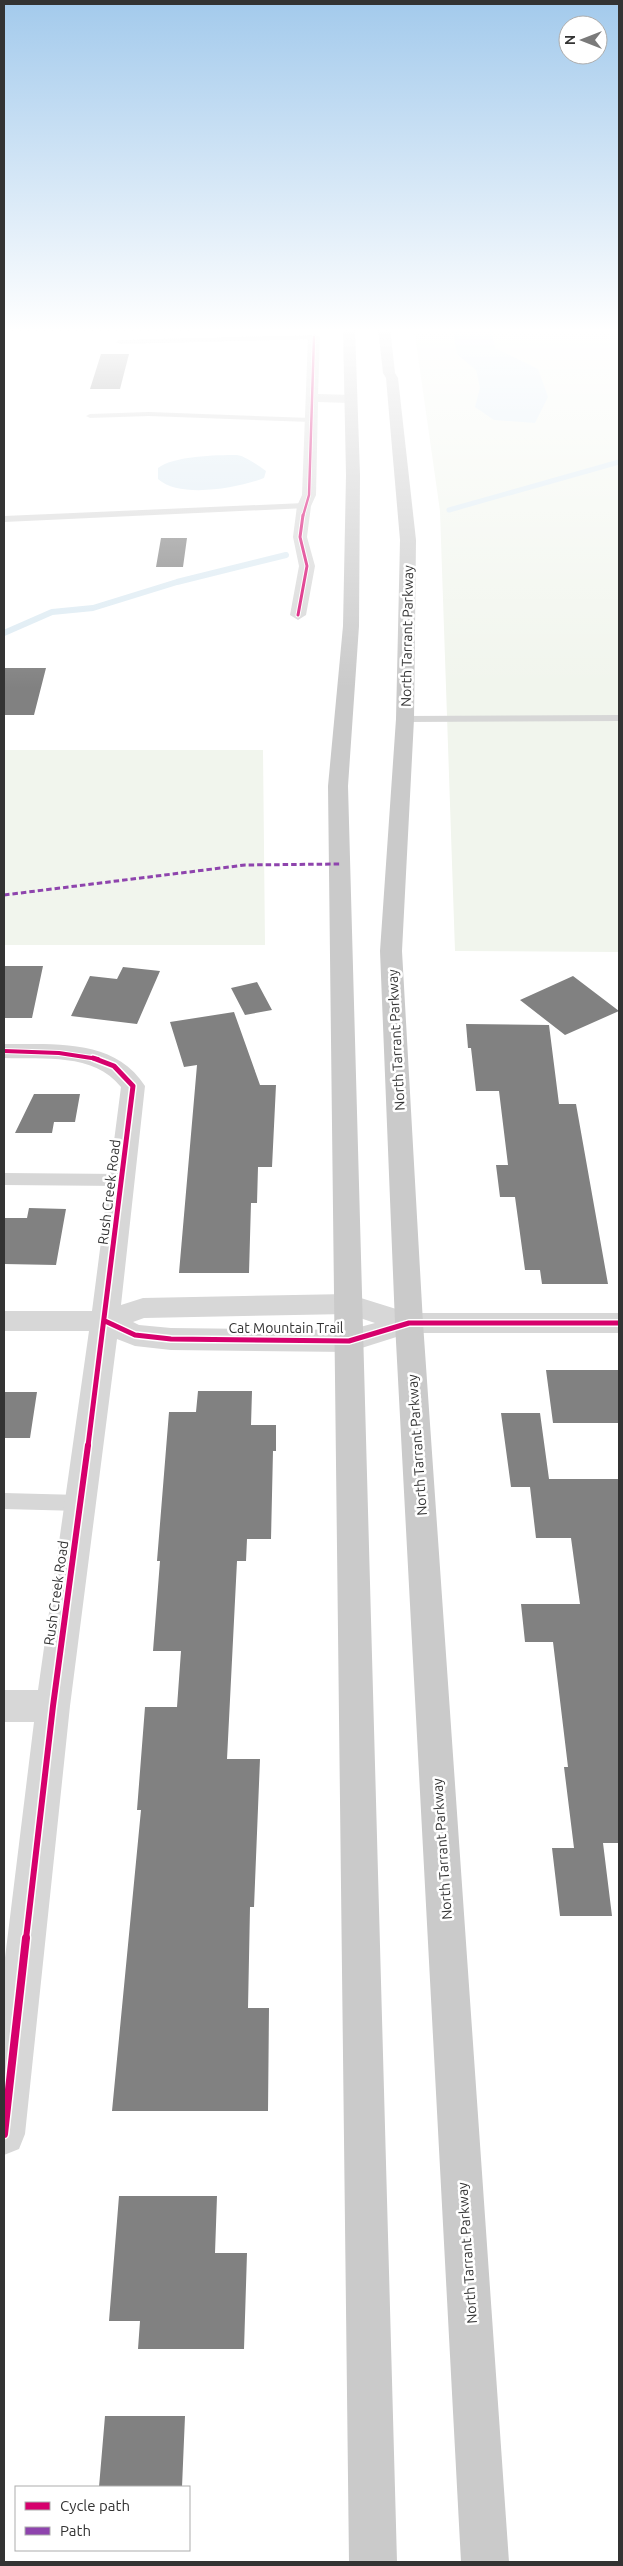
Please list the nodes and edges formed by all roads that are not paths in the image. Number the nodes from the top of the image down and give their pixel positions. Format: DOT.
graph roads {
  1 [pos="310,448"];
  2 [pos="352,448"];
  3 [pos="399,448"];
  4 [pos="304,506"];
  5 [pos="4,519"];
  6 [pos="298,615"];
  7 [pos="619,718"];
  8 [pos="405,719"];
  9 [pos="4,1051"];
  10 [pos="4,1178"];
  11 [pos="122,1180"];
  12 [pos="4,1321"];
  13 [pos="105,1321"];
  14 [pos="348,1322"];
  15 [pos="409,1323"];
  16 [pos="619,1324"];
  17 [pos="4,1501"];
  18 [pos="80,1503"];
  19 [pos="4,1706"];
  20 [pos="52,1706"];
  21 [pos="4,2134"];
  22 [pos="373,2562"];
  23 [pos="485,2562"];
  1 -- 4 [label="street"];
  2 -- 14 [label="main road"];
  3 -- 8 [label="main road, North Tarrant Parkway"];
  4 -- 5 [label="lane"];
  4 -- 6 [label="street"];
  7 -- 8 [label="lane"];
  8 -- 15 [label="main road, North Tarrant Parkway"];
  9 -- 11 [label="street, Rush Creek Road"];
  10 -- 11 [label="lane"];
  11 -- 13 [label="street, Rush Creek Road"];
  12 -- 13 [label="street, Cat Mountain Trail"];
  13 -- 14 [label="street, Cat Mountain Trail"];
  13 -- 18 [label="street, Rush Creek Road"];
  14 -- 15 [label="street, Cat Mountain Trail"];
  14 -- 22 [label="main road"];
  15 -- 16 [label="street, Cat Mountain Trail"];
  15 -- 23 [label="main road, North Tarrant Parkway"];
  17 -- 18 [label="lane"];
  18 -- 20 [label="street, Rush Creek Road"];
  19 -- 20 [label="street"];
  20 -- 21 [label="street, Rush Creek Road"];
}
